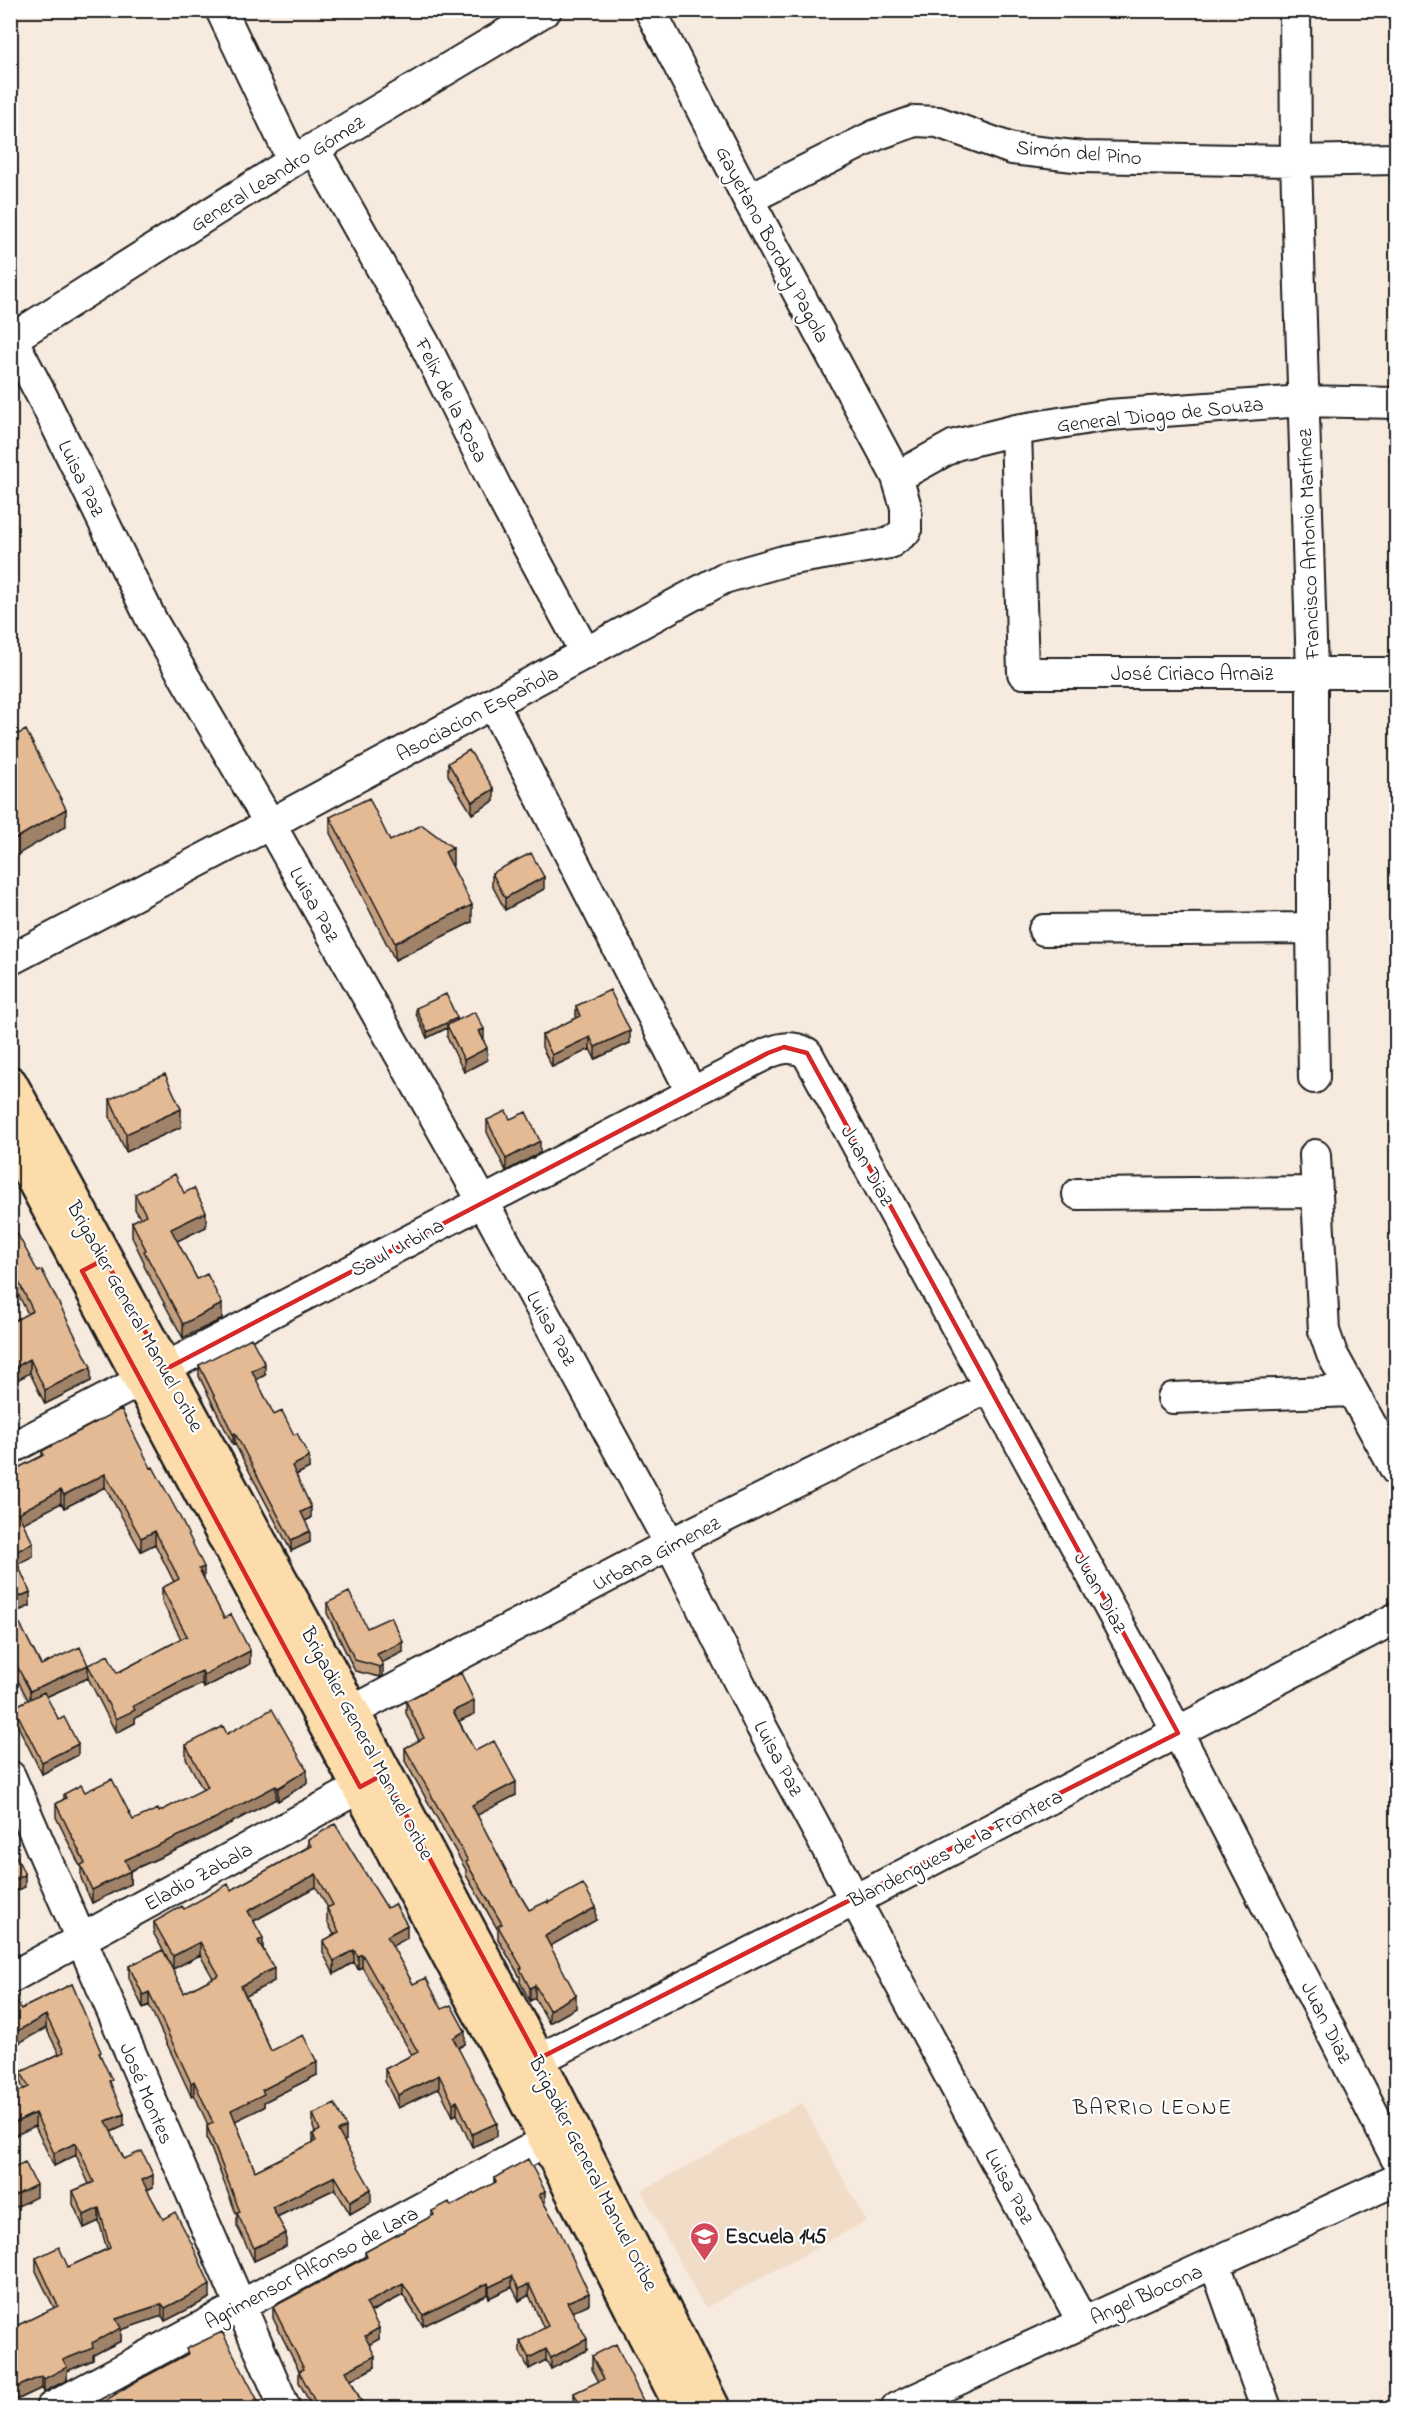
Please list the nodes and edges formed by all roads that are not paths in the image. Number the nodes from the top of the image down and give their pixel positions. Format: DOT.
graph roads {
  1 [pos="221,10"];
  2 [pos="546,10"];
  3 [pos="651,10"];
  4 [pos="1295,10"];
  5 [pos="303,155"];
  6 [pos="1396,159"];
  7 [pos="1296,161"];
  8 [pos="748,199"];
  9 [pos="11,340"];
  10 [pos="1303,401"];
  11 [pos="1396,403"];
  12 [pos="1016,430"];
  13 [pos="897,477"];
  14 [pos="586,654"];
  15 [pos="1312,672"];
  16 [pos="1396,673"];
  17 [pos="493,704"];
  18 [pos="270,824"];
  19 [pos="1312,928"];
  20 [pos="1044,930"];
  21 [pos="10,960"];
  22 [pos="784,1047"];
  23 [pos="1314,1078"];
  24 [pos="10,1083"];
  25 [pos="693,1093"];
  26 [pos="10,1136"];
  27 [pos="1315,1155"];
  28 [pos="41,1166"];
  29 [pos="1317,1192"];
  30 [pos="1078,1194"];
  31 [pos="483,1202"];
  32 [pos="154,1375"];
  33 [pos="989,1387"];
  34 [pos="1352,1391"];
  35 [pos="1173,1398"];
  36 [pos="10,1449"];
  37 [pos="1396,1470"];
  38 [pos="670,1544"];
  39 [pos="1396,1618"];
  40 [pos="339,1718"];
  41 [pos="1178,1732"];
  42 [pos="10,1776"];
  43 [pos="372,1780"];
  44 [pos="855,1900"];
  45 [pos="82,1940"];
  46 [pos="10,1978"];
  47 [pos="525,2066"];
  48 [pos="559,2134"];
  49 [pos="1396,2158"];
  50 [pos="1396,2180"];
  51 [pos="1215,2264"];
  52 [pos="239,2305"];
  53 [pos="1083,2323"];
  54 [pos="51,2409"];
  55 [pos="285,2409"];
  56 [pos="682,2409"];
  57 [pos="713,2409"];
  58 [pos="896,2409"];
  59 [pos="1266,2409"];
  1 -- 5 [label="street, Felix de la Rosa"];
  2 -- 5 [label="street, General Leandro Gómez"];
  3 -- 8 [label="street, Gayetano Borday Pagola"];
  4 -- 7 [label="street, Francisco Antonio Martínez"];
  5 -- 9 [label="street, General Leandro Gómez"];
  5 -- 14 [label="street, Felix de la Rosa"];
  6 -- 7 [label="street, Simón del Pino"];
  7 -- 8 [label="street, Simón del Pino"];
  7 -- 10 [label="street, Francisco Antonio Martínez"];
  8 -- 13 [label="street, Gayetano Borday Pagola"];
  9 -- 18 [label="street, Luisa Paz"];
  10 -- 11 [label="street, General Diogo de Souza"];
  10 -- 12 [label="street, General Diogo de Souza"];
  10 -- 15 [label="street, Francisco Antonio Martínez"];
  12 -- 13 [label="street, General Diogo de Souza"];
  12 -- 15 [label="street, José Ciriaco Arnaiz"];
  13 -- 14 [label="street, Asociacion Española"];
  14 -- 17 [label="street, Asociacion Española"];
  15 -- 16 [label="street, José Ciriaco Arnaiz"];
  15 -- 19 [label="street, Francisco Antonio Martínez"];
  17 -- 18 [label="street, Asociacion Española"];
  17 -- 25 [label="street"];
  18 -- 21 [label="street, Asociacion Española"];
  18 -- 31 [label="street, Luisa Paz"];
  19 -- 20 [label="street"];
  19 -- 23 [label="street, Francisco Antonio Martínez"];
  22 -- 25 [label="street, Saul Urbina"];
  22 -- 33 [label="street, Juan Diaz"];
  24 -- 28 [label="main road, Brigadier General Manuel Oribe"];
  25 -- 31 [label="street, Saul Urbina"];
  26 -- 28 [label="main road, Brigadier General Manuel Oribe"];
  27 -- 29 [label="street"];
  28 -- 32 [label="main road, Brigadier General Manuel Oribe"];
  29 -- 30 [label="street"];
  29 -- 34 [label="street"];
  31 -- 32 [label="street, Saul Urbina"];
  31 -- 38 [label="street, Luisa Paz"];
  32 -- 36 [label="street, Saul Urbina"];
  32 -- 40 [label="main road, Brigadier General Manuel Oribe"];
  33 -- 38 [label="street, Urbana Gimenez"];
  33 -- 41 [label="street, Juan Diaz"];
  34 -- 35 [label="street"];
  34 -- 37 [label="street"];
  38 -- 40 [label="street, Urbana Gimenez"];
  38 -- 44 [label="street, Luisa Paz"];
  39 -- 41 [label="street, Blandengues de la Frontera"];
  40 -- 43 [label="main road, Brigadier General Manuel Oribe"];
  41 -- 44 [label="street, Blandengues de la Frontera"];
  41 -- 49 [label="street, Juan Diaz"];
  42 -- 45 [label="street, José Montes"];
  43 -- 45 [label="street, Eladio Zabala"];
  43 -- 47 [label="main road, Brigadier General Manuel Oribe"];
  44 -- 47 [label="street, Blandengues de la Frontera"];
  44 -- 53 [label="street, Luisa Paz"];
  45 -- 46 [label="street, Eladio Zabala"];
  45 -- 52 [label="street, José Montes"];
  47 -- 48 [label="main road, Brigadier General Manuel Oribe"];
  48 -- 52 [label="street, Agrimensor Alfonso de Lara"];
  48 -- 56 [label="main road, Brigadier General Manuel Oribe"];
  48 -- 57 [label="main road, Brigadier General Manuel Oribe"];
  50 -- 51 [label="street, Angel Blocona"];
  51 -- 53 [label="street, Angel Blocona"];
  51 -- 59 [label="street"];
  52 -- 54 [label="street, Agrimensor Alfonso de Lara"];
  52 -- 55 [label="street, José Montes"];
  53 -- 58 [label="street, Angel Blocona"];
}
